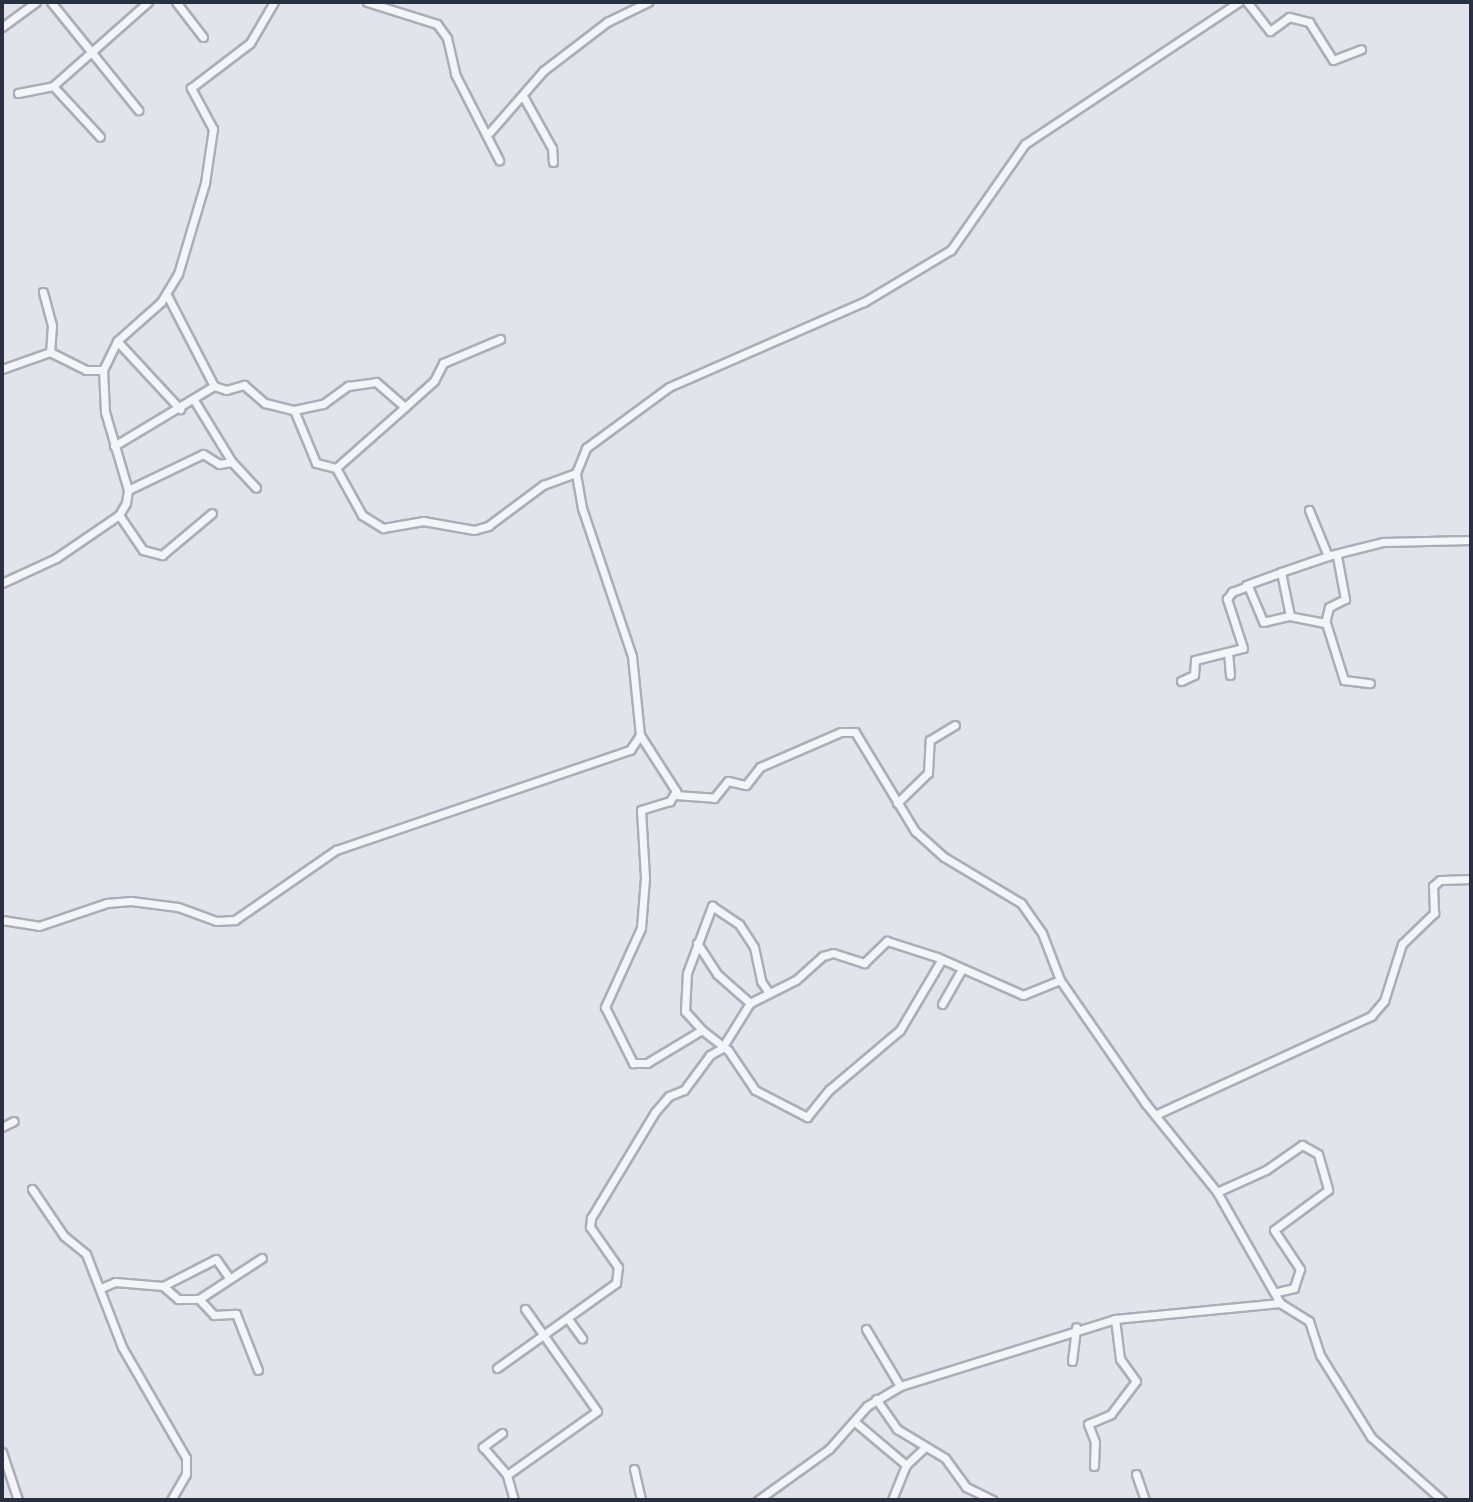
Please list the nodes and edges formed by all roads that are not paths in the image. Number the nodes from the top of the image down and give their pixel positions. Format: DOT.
graph roads {
  1 [pos="36,2"];
  2 [pos="51,2"];
  3 [pos="148,2"];
  4 [pos="176,2"];
  5 [pos="274,2"];
  6 [pos="367,2"];
  7 [pos="648,2"];
  8 [pos="1239,2"];
  9 [pos="1247,2"];
  10 [pos="2,27"];
  11 [pos="203,37"];
  12 [pos="1361,49"];
  13 [pos="91,52"];
  14 [pos="53,86"];
  15 [pos="18,93"];
  16 [pos="523,96"];
  17 [pos="138,110"];
  18 [pos="489,133"];
  19 [pos="100,137"];
  20 [pos="499,160"];
  21 [pos="553,162"];
  22 [pos="43,292"];
  23 [pos="167,295"];
  24 [pos="500,339"];
  25 [pos="117,341"];
  26 [pos="50,352"];
  27 [pos="2,369"];
  28 [pos="103,370"];
  29 [pos="214,386"];
  30 [pos="194,400"];
  31 [pos="405,407"];
  32 [pos="180,409"];
  33 [pos="294,410"];
  34 [pos="114,446"];
  35 [pos="232,462"];
  36 [pos="336,468"];
  37 [pos="576,473"];
  38 [pos="256,488"];
  39 [pos="128,490"];
  40 [pos="1309,510"];
  41 [pos="212,513"];
  42 [pos="119,515"];
  43 [pos="1471,540"];
  44 [pos="1328,556"];
  45 [pos="1337,556"];
  46 [pos="1281,572"];
  47 [pos="2,583"];
  48 [pos="1246,585"];
  49 [pos="1290,616"];
  50 [pos="1326,623"];
  51 [pos="1228,652"];
  52 [pos="1230,675"];
  53 [pos="1181,681"];
  54 [pos="1370,683"];
  55 [pos="955,725"];
  56 [pos="640,735"];
  57 [pos="675,795"];
  58 [pos="897,803"];
  59 [pos="1471,879"];
  60 [pos="2,920"];
  61 [pos="697,943"];
  62 [pos="942,959"];
  63 [pos="962,969"];
  64 [pos="1060,980"];
  65 [pos="769,993"];
  66 [pos="750,1003"];
  67 [pos="942,1004"];
  68 [pos="702,1030"];
  69 [pos="724,1045"];
  70 [pos="1155,1115"];
  71 [pos="14,1121"];
  72 [pos="2,1127"];
  73 [pos="32,1189"];
  74 [pos="1217,1192"];
  75 [pos="262,1258"];
  76 [pos="228,1276"];
  77 [pos="163,1286"];
  78 [pos="101,1288"];
  79 [pos="1276,1292"];
  80 [pos="199,1299"];
  81 [pos="1280,1303"];
  82 [pos="525,1309"];
  83 [pos="568,1319"];
  84 [pos="1115,1319"];
  85 [pos="1076,1327"];
  86 [pos="866,1329"];
  87 [pos="544,1334"];
  88 [pos="582,1338"];
  89 [pos="1072,1361"];
  90 [pos="497,1368"];
  91 [pos="258,1370"];
  92 [pos="900,1386"];
  93 [pos="876,1399"];
  94 [pos="855,1422"];
  95 [pos="502,1433"];
  96 [pos="925,1447"];
  97 [pos="2,1452"];
  98 [pos="906,1465"];
  99 [pos="1094,1466"];
  100 [pos="634,1469"];
  101 [pos="1136,1474"];
  102 [pos="507,1475"];
  103 [pos="18,1500"];
  104 [pos="171,1500"];
  105 [pos="514,1500"];
  106 [pos="641,1500"];
  107 [pos="758,1500"];
  108 [pos="892,1500"];
  109 [pos="993,1500"];
  110 [pos="1145,1500"];
  111 [pos="1442,1500"];
  1 -- 10 [label="street"];
  2 -- 13 [label="street"];
  3 -- 13 [label="street"];
  4 -- 11 [label="street"];
  5 -- 23 [label="street"];
  6 -- 18 [label="street"];
  7 -- 16 [label="street"];
  8 -- 37 [label="street"];
  9 -- 12 [label="street"];
  13 -- 14 [label="street"];
  13 -- 17 [label="street"];
  14 -- 15 [label="street"];
  14 -- 19 [label="street"];
  16 -- 18 [label="street"];
  16 -- 21 [label="street"];
  18 -- 20 [label="street"];
  22 -- 26 [label="street"];
  23 -- 25 [label="street"];
  23 -- 29 [label="street"];
  24 -- 31 [label="street"];
  25 -- 28 [label="street"];
  25 -- 32 [label="street"];
  26 -- 27 [label="street"];
  26 -- 28 [label="street"];
  28 -- 34 [label="street"];
  29 -- 30 [label="street"];
  29 -- 33 [label="street"];
  30 -- 32 [label="street"];
  30 -- 35 [label="street"];
  31 -- 33 [label="street"];
  31 -- 36 [label="street"];
  32 -- 34 [label="street"];
  33 -- 36 [label="street"];
  34 -- 39 [label="street"];
  35 -- 38 [label="street"];
  35 -- 39 [label="street"];
  36 -- 37 [label="street"];
  37 -- 56 [label="street"];
  39 -- 42 [label="street"];
  40 -- 44 [label="street"];
  41 -- 42 [label="street"];
  42 -- 47 [label="street"];
  43 -- 45 [label="street"];
  44 -- 45 [label="street"];
  44 -- 46 [label="street"];
  45 -- 50 [label="street"];
  46 -- 48 [label="street"];
  46 -- 49 [label="street"];
  48 -- 49 [label="street"];
  48 -- 51 [label="street"];
  49 -- 50 [label="street"];
  50 -- 54 [label="street"];
  51 -- 52 [label="street"];
  51 -- 53 [label="street"];
  55 -- 58 [label="street"];
  56 -- 57 [label="street"];
  56 -- 60 [label="street"];
  57 -- 58 [label="street"];
  57 -- 68 [label="street"];
  58 -- 64 [label="street"];
  59 -- 70 [label="street"];
  61 -- 65 [label="street"];
  61 -- 66 [label="street"];
  61 -- 68 [label="street"];
  62 -- 63 [label="street"];
  62 -- 65 [label="street"];
  62 -- 69 [label="street"];
  63 -- 64 [label="street"];
  63 -- 67 [label="street"];
  64 -- 70 [label="street"];
  65 -- 66 [label="street"];
  66 -- 69 [label="street"];
  68 -- 69 [label="street"];
  69 -- 83 [label="street"];
  70 -- 74 [label="street"];
  71 -- 72 [label="street"];
  73 -- 78 [label="street"];
  74 -- 79 [label="street"];
  74 -- 79 [label="street"];
  75 -- 76 [label="street"];
  76 -- 77 [label="street"];
  76 -- 80 [label="street"];
  77 -- 78 [label="street"];
  77 -- 80 [label="street"];
  78 -- 104 [label="street"];
  79 -- 81 [label="street"];
  80 -- 91 [label="street"];
  81 -- 84 [label="street"];
  81 -- 111 [label="street"];
  82 -- 87 [label="street"];
  83 -- 87 [label="street"];
  83 -- 88 [label="street"];
  84 -- 85 [label="street"];
  84 -- 99 [label="street"];
  85 -- 89 [label="street"];
  85 -- 92 [label="street"];
  86 -- 92 [label="street"];
  87 -- 90 [label="street"];
  87 -- 102 [label="street"];
  92 -- 93 [label="street"];
  93 -- 94 [label="street"];
  93 -- 96 [label="street"];
  94 -- 98 [label="street"];
  94 -- 107 [label="street"];
  95 -- 102 [label="street"];
  96 -- 98 [label="street"];
  96 -- 109 [label="street"];
  97 -- 103 [label="street"];
  98 -- 108 [label="street"];
  100 -- 106 [label="street"];
  101 -- 110 [label="street"];
  102 -- 105 [label="street"];
}
